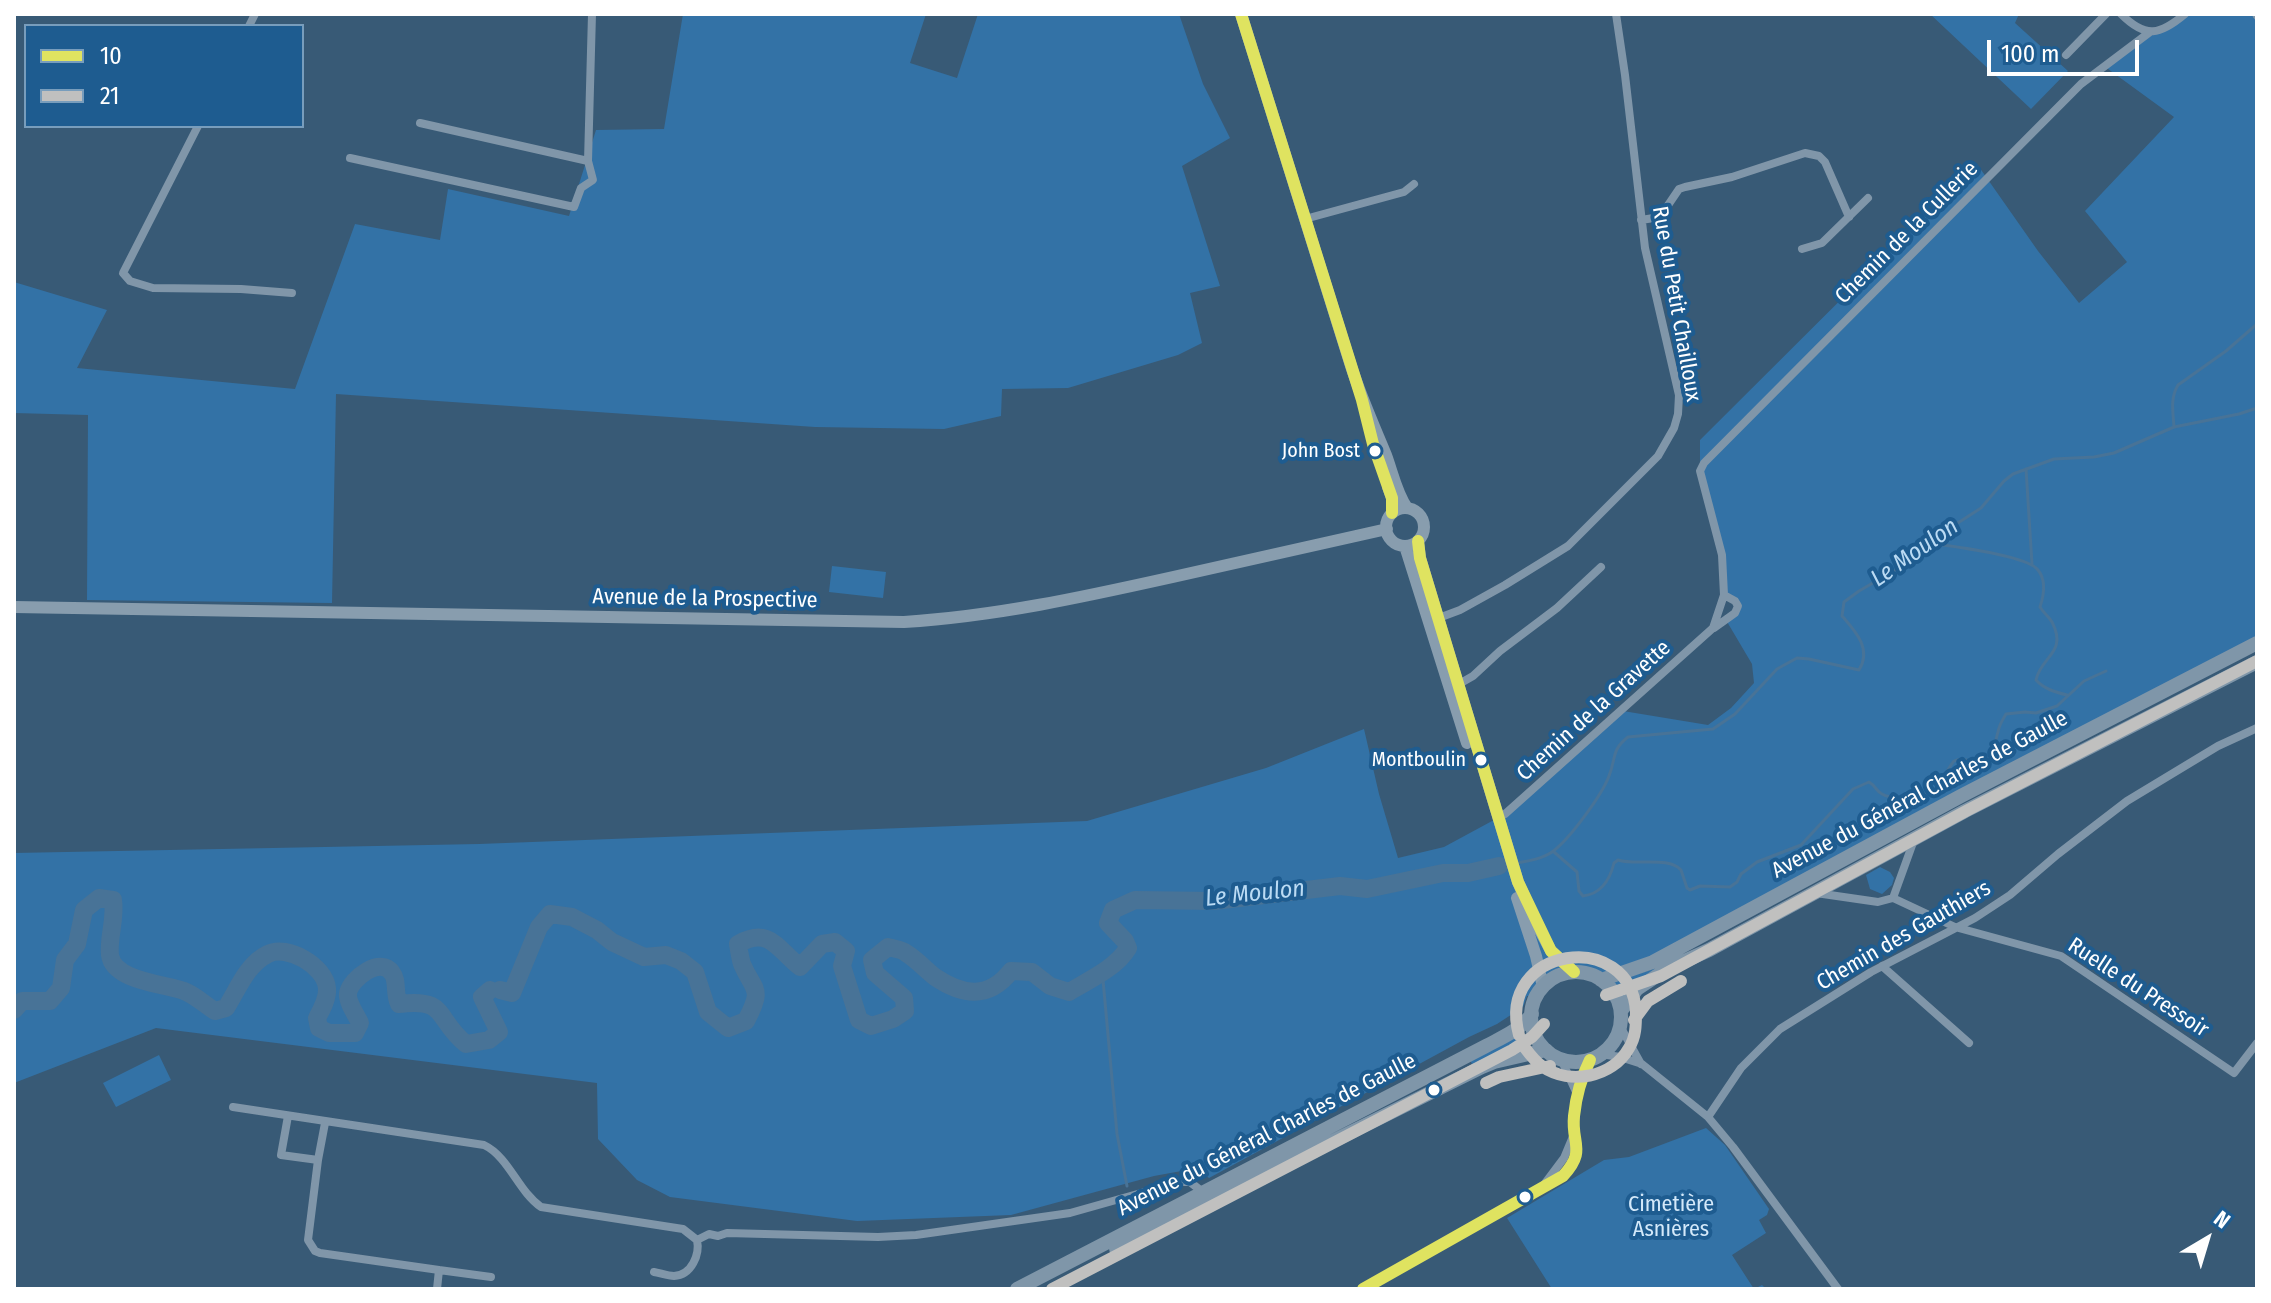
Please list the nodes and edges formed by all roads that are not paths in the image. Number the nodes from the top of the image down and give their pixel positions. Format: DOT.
graph roads {
  1 [pos="592,14"];
  2 [pos="1241,14"];
  3 [pos="1616,14"];
  4 [pos="2106,14"];
  5 [pos="2121,14"];
  6 [pos="2185,14"];
  7 [pos="2150,32"];
  8 [pos="2066,55"];
  9 [pos="420,123"];
  10 [pos="197,128"];
  11 [pos="350,158"];
  12 [pos="588,161"];
  13 [pos="1414,184"];
  14 [pos="1868,198"];
  15 [pos="1849,217"];
  16 [pos="1305,219"];
  17 [pos="1641,220"];
  18 [pos="1802,249"];
  19 [pos="292,293"];
  20 [pos="1362,400"];
  21 [pos="1700,471"];
  22 [pos="1407,508"];
  23 [pos="1392,513"];
  24 [pos="1387,529"];
  25 [pos="1411,544"];
  26 [pos="1601,567"];
  27 [pos="1724,595"];
  28 [pos="14,607"];
  29 [pos="1434,620"];
  30 [pos="1713,628"];
  31 [pos="2257,643"];
  32 [pos="2257,662"];
  33 [pos="1459,684"];
  34 [pos="2257,728"];
  35 [pos="1498,818"];
  36 [pos="1914,840"];
  37 [pos="1505,851"];
  38 [pos="1516,884"];
  39 [pos="1816,893"];
  40 [pos="1893,898"];
  41 [pos="1955,927"];
  42 [pos="1882,966"];
  43 [pos="1574,972"];
  44 [pos="1601,980"];
  45 [pos="1543,987"];
  46 [pos="1621,1011"];
  47 [pos="1532,1014"];
  48 [pos="1620,1026"];
  49 [pos="1969,1043"];
  50 [pos="2257,1043"];
  51 [pos="1546,1050"];
  52 [pos="1595,1057"];
  53 [pos="1561,1059"];
  54 [pos="1642,1064"];
  55 [pos="1577,1094"];
  56 [pos="233,1107"];
  57 [pos="288,1116"];
  58 [pos="1708,1117"];
  59 [pos="325,1123"];
  60 [pos="1574,1134"];
  61 [pos="318,1160"];
  62 [pos="1542,1187"];
  63 [pos="1208,1198"];
  64 [pos="697,1240"];
  65 [pos="439,1270"];
  66 [pos="654,1272"];
  67 [pos="491,1277"];
  68 [pos="437,1289"];
  69 [pos="1017,1289"];
  70 [pos="1037,1289"];
  71 [pos="1363,1289"];
  72 [pos="1838,1289"];
  1 -- 12 [label="street"];
  2 -- 16 [label="main road"];
  3 -- 17 [label="street, Rue du Petit Chailloux"];
  4 -- 8 [label="street"];
  5 -- 7 [label="street"];
  6 -- 7 [label="street, Chemin de la Cullerie"];
  7 -- 21 [label="street, Chemin de la Cullerie"];
  9 -- 12 [label="street"];
  10 -- 19 [label="street"];
  11 -- 12 [label="street"];
  13 -- 16 [label="street"];
  14 -- 15 [label="street"];
  15 -- 17 [label="street"];
  15 -- 18 [label="street"];
  16 -- 20 [label="main road"];
  17 -- 29 [label="street, Rue du Petit Chailloux"];
  20 -- 22 [label="main road"];
  20 -- 23 [label="main road"];
  21 -- 27 [label="street, Chemin de la Gravette"];
  22 -- 23 [label="main road"];
  22 -- 25 [label="main road"];
  23 -- 24 [label="main road"];
  24 -- 25 [label="main road"];
  24 -- 28 [label="main road, Avenue de la Prospective"];
  25 -- 29 [label="main road"];
  26 -- 33 [label="street"];
  27 -- 30 [label="street, Chemin de la Gravette"];
  27 -- 30 [label="street, Chemin de la Gravette"];
  29 -- 33 [label="main road"];
  29 -- 37 [label="main road"];
  30 -- 35 [label="street, Chemin de la Gravette"];
  31 -- 44 [label="main road, Avenue du Général Charles de Gaulle"];
  32 -- 36 [label="main road, Avenue du Général Charles de Gaulle"];
  33 -- 35 [label="main road"];
  34 -- 41 [label="street, Chemin des Gauthiers"];
  35 -- 37 [label="main road"];
  36 -- 39 [label="main road, Avenue du Général Charles de Gaulle"];
  36 -- 40 [label="street"];
  37 -- 38 [label="main road"];
  38 -- 43 [label="main road"];
  38 -- 45 [label="main road"];
  39 -- 40 [label="street"];
  39 -- 46 [label="main road, Avenue du Général Charles de Gaulle"];
  40 -- 41 [label="street, Ruelle du Pressoir"];
  41 -- 42 [label="street, Chemin des Gauthiers"];
  41 -- 50 [label="street, Ruelle du Pressoir"];
  42 -- 49 [label="street"];
  42 -- 58 [label="street, Chemin des Gauthiers"];
  43 -- 44 [label="main road"];
  43 -- 45 [label="main road"];
  44 -- 46 [label="main road"];
  45 -- 47 [label="main road, Avenue du Général Charles de Gaulle"];
  46 -- 48 [label="main road"];
  47 -- 51 [label="main road"];
  47 -- 63 [label="main road, Avenue du Général Charles de Gaulle"];
  48 -- 52 [label="main road"];
  48 -- 54 [label="street"];
  51 -- 53 [label="main road"];
  51 -- 63 [label="main road, Avenue du Général Charles de Gaulle"];
  52 -- 53 [label="main road"];
  52 -- 54 [label="street"];
  52 -- 55 [label="street"];
  53 -- 55 [label="street"];
  54 -- 58 [label="street"];
  55 -- 60 [label="street"];
  56 -- 57 [label="street"];
  57 -- 59 [label="street"];
  57 -- 61 [label="street"];
  58 -- 72 [label="street"];
  59 -- 61 [label="street"];
  59 -- 64 [label="street"];
  60 -- 62 [label="street"];
  60 -- 62 [label="street"];
  61 -- 65 [label="street"];
  62 -- 71 [label="street"];
  63 -- 64 [label="street"];
  63 -- 69 [label="main road, Avenue du Général Charles de Gaulle"];
  63 -- 70 [label="main road, Avenue du Général Charles de Gaulle"];
  64 -- 66 [label="street"];
  65 -- 67 [label="street"];
  65 -- 68 [label="street"];
}
